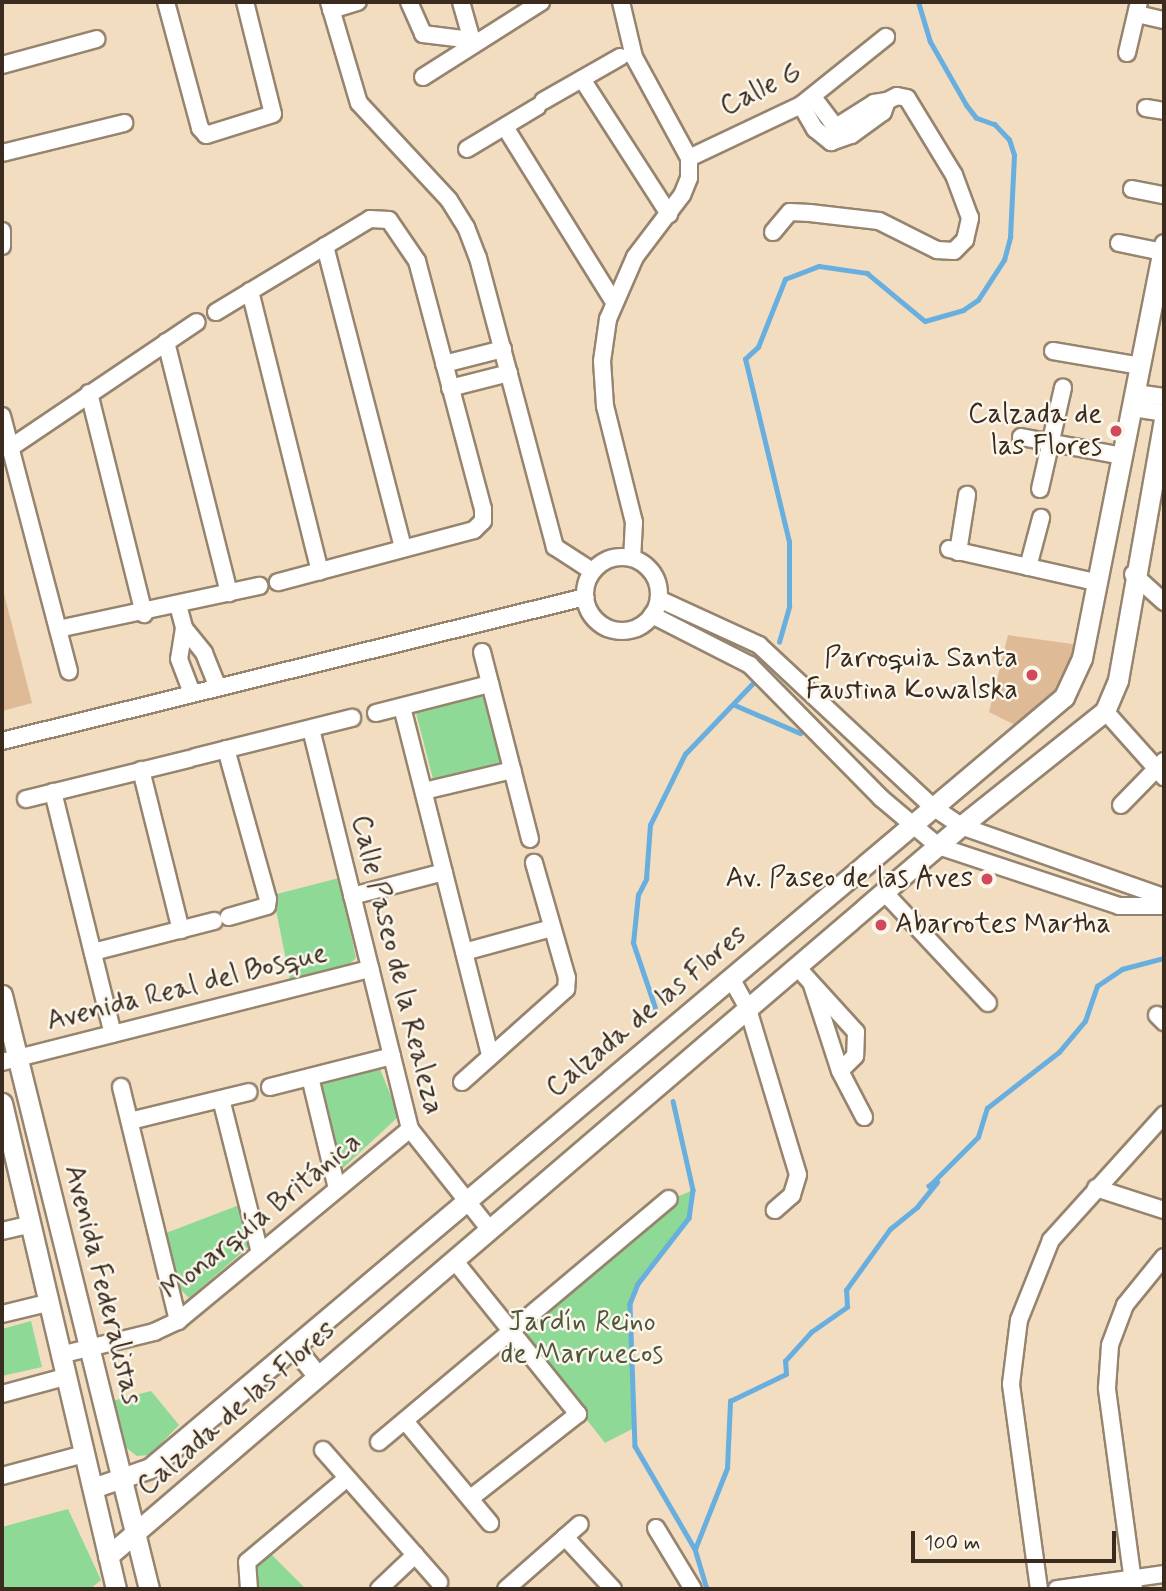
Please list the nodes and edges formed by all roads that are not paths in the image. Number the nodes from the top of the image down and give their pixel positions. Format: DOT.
graph roads {
  1 [pos="166,2"];
  2 [pos="245,2"];
  3 [pos="358,2"];
  4 [pos="409,2"];
  5 [pos="421,2"];
  6 [pos="461,2"];
  7 [pos="541,2"];
  8 [pos="621,2"];
  9 [pos="330,6"];
  10 [pos="1138,8"];
  11 [pos="1164,20"];
  12 [pos="430,35"];
  13 [pos="886,37"];
  14 [pos="97,39"];
  15 [pos="472,42"];
  16 [pos="1127,53"];
  17 [pos="620,57"];
  18 [pos="2,65"];
  19 [pos="423,77"];
  20 [pos="582,79"];
  21 [pos="807,101"];
  22 [pos="1146,108"];
  23 [pos="1164,111"];
  24 [pos="124,123"];
  25 [pos="505,127"];
  26 [pos="467,149"];
  27 [pos="2,153"];
  28 [pos="688,158"];
  29 [pos="1132,189"];
  30 [pos="1164,195"];
  31 [pos="669,214"];
  32 [pos="2,232"];
  33 [pos="773,232"];
  34 [pos="1119,243"];
  35 [pos="2,246"];
  36 [pos="325,246"];
  37 [pos="1163,248"];
  38 [pos="250,291"];
  39 [pos="614,302"];
  40 [pos="216,312"];
  41 [pos="197,322"];
  42 [pos="166,342"];
  43 [pos="503,349"];
  44 [pos="1053,351"];
  45 [pos="444,364"];
  46 [pos="1141,366"];
  47 [pos="509,373"];
  48 [pos="450,388"];
  49 [pos="1063,388"];
  50 [pos="89,393"];
  51 [pos="1164,397"];
  52 [pos="1134,401"];
  53 [pos="1164,415"];
  54 [pos="2,416"];
  55 [pos="1021,437"];
  56 [pos="1050,443"];
  57 [pos="10,448"];
  58 [pos="1123,456"];
  59 [pos="1159,479"];
  60 [pos="1040,489"];
  61 [pos="967,495"];
  62 [pos="1041,518"];
  63 [pos="403,548"];
  64 [pos="632,557"];
  65 [pos="1028,567"];
  66 [pos="320,570"];
  67 [pos="592,572"];
  68 [pos="1133,574"];
  69 [pos="278,582"];
  70 [pos="1096,582"];
  71 [pos="259,586"];
  72 [pos="229,593"];
  73 [pos="585,597"];
  74 [pos="659,599"];
  75 [pos="1164,602"];
  76 [pos="178,605"];
  77 [pos="144,614"];
  78 [pos="652,615"];
  79 [pos="184,628"];
  80 [pos="58,629"];
  81 [pos="482,652"];
  82 [pos="69,671"];
  83 [pos="799,682"];
  84 [pos="490,684"];
  85 [pos="217,686"];
  86 [pos="192,693"];
  87 [pos="783,696"];
  88 [pos="402,707"];
  89 [pos="1105,711"];
  90 [pos="376,713"];
  91 [pos="352,718"];
  92 [pos="311,729"];
  93 [pos="2,741"];
  94 [pos="226,749"];
  95 [pos="1162,769"];
  96 [pos="141,770"];
  97 [pos="513,770"];
  98 [pos="53,792"];
  99 [pos="424,792"];
  100 [pos="26,799"];
  101 [pos="1121,805"];
  102 [pos="933,807"];
  103 [pos="911,825"];
  104 [pos="961,826"];
  105 [pos="530,839"];
  106 [pos="938,846"];
  107 [pos="534,863"];
  108 [pos="444,872"];
  109 [pos="884,892"];
  110 [pos="352,896"];
  111 [pos="1164,897"];
  112 [pos="1164,906"];
  113 [pos="552,928"];
  114 [pos="181,930"];
  115 [pos="93,952"];
  116 [pos="464,952"];
  117 [pos="797,967"];
  118 [pos="370,969"];
  119 [pos="731,978"];
  120 [pos="812,985"];
  121 [pos="2,995"];
  122 [pos="988,1003"];
  123 [pos="748,1009"];
  124 [pos="113,1034"];
  125 [pos="490,1054"];
  126 [pos="392,1056"];
  127 [pos="9,1060"];
  128 [pos="841,1070"];
  129 [pos="310,1077"];
  130 [pos="462,1082"];
  131 [pos="121,1087"];
  132 [pos="270,1087"];
  133 [pos="249,1093"];
  134 [pos="221,1099"];
  135 [pos="2,1103"];
  136 [pos="1164,1115"];
  137 [pos="864,1117"];
  138 [pos="130,1121"];
  139 [pos="410,1129"];
  140 [pos="6,1147"];
  141 [pos="1096,1188"];
  142 [pos="337,1189"];
  143 [pos="669,1199"];
  144 [pos="466,1202"];
  145 [pos="775,1210"];
  146 [pos="1164,1210"];
  147 [pos="27,1225"];
  148 [pos="490,1230"];
  149 [pos="2,1231"];
  150 [pos="260,1253"];
  151 [pos="1164,1257"];
  152 [pos="454,1260"];
  153 [pos="47,1303"];
  154 [pos="2,1314"];
  155 [pos="178,1321"];
  156 [pos="512,1331"];
  157 [pos="89,1348"];
  158 [pos="295,1348"];
  159 [pos="60,1355"];
  160 [pos="317,1375"];
  161 [pos="65,1377"];
  162 [pos="2,1394"];
  163 [pos="405,1421"];
  164 [pos="379,1442"];
  165 [pos="323,1451"];
  166 [pos="84,1454"];
  167 [pos="2,1476"];
  168 [pos="346,1479"];
  169 [pos="122,1480"];
  170 [pos="93,1488"];
  171 [pos="471,1498"];
  172 [pos="490,1523"];
  173 [pos="580,1524"];
  174 [pos="656,1528"];
  175 [pos="135,1535"];
  176 [pos="565,1537"];
  177 [pos="415,1555"];
  178 [pos="108,1556"];
  179 [pos="1164,1574"];
  180 [pos="439,1582"];
  181 [pos="1133,1584"];
  182 [pos="116,1589"];
  183 [pos="149,1589"];
  184 [pos="249,1589"];
  185 [pos="379,1589"];
  186 [pos="506,1589"];
  187 [pos="613,1589"];
  188 [pos="693,1589"];
  189 [pos="1039,1589"];
  190 [pos="1057,1589"];
  1 -- 2 [label="street"];
  3 -- 9 [label="street"];
  4 -- 12 [label="street"];
  5 -- 12 [label="street"];
  6 -- 15 [label="street"];
  7 -- 15 [label="street"];
  8 -- 28 [label="street"];
  9 -- 43 [label="street"];
  10 -- 11 [label="street"];
  10 -- 16 [label="street"];
  12 -- 15 [label="street"];
  13 -- 21 [label="street, Calle G"];
  14 -- 18 [label="street"];
  15 -- 19 [label="street"];
  17 -- 20 [label="street"];
  20 -- 25 [label="street"];
  20 -- 31 [label="street"];
  21 -- 28 [label="street, Calle G"];
  21 -- 33 [label="street"];
  22 -- 23 [label="street"];
  24 -- 27 [label="street"];
  25 -- 26 [label="street"];
  25 -- 39 [label="street"];
  28 -- 31 [label="street"];
  29 -- 30 [label="street"];
  31 -- 39 [label="street"];
  32 -- 35 [label="street"];
  34 -- 37 [label="street"];
  36 -- 38 [label="street"];
  36 -- 45 [label="street"];
  36 -- 63 [label="street"];
  37 -- 46 [label="street, Calzada de las Flores"];
  38 -- 40 [label="street"];
  38 -- 66 [label="street"];
  39 -- 64 [label="street"];
  41 -- 42 [label="street"];
  42 -- 50 [label="street"];
  42 -- 72 [label="street"];
  43 -- 45 [label="street"];
  43 -- 47 [label="street"];
  44 -- 46 [label="street"];
  45 -- 48 [label="street"];
  46 -- 52 [label="street, Calzada de las Flores"];
  47 -- 48 [label="street"];
  47 -- 67 [label="street"];
  48 -- 63 [label="street"];
  49 -- 56 [label="street"];
  50 -- 57 [label="street"];
  50 -- 77 [label="street"];
  51 -- 52 [label="street"];
  52 -- 53 [label="street"];
  52 -- 58 [label="street, Calzada de las Flores"];
  53 -- 59 [label="street, Calzada de las Flores"];
  54 -- 57 [label="street"];
  55 -- 56 [label="street"];
  56 -- 58 [label="street"];
  56 -- 60 [label="street"];
  57 -- 80 [label="street"];
  58 -- 70 [label="street, Calzada de las Flores"];
  59 -- 68 [label="street, Calzada de las Flores"];
  61 -- 65 [label="street"];
  62 -- 65 [label="street"];
  63 -- 66 [label="street"];
  64 -- 67 [label="street"];
  64 -- 74 [label="street"];
  65 -- 70 [label="street"];
  66 -- 69 [label="street"];
  67 -- 73 [label="street"];
  68 -- 75 [label="street"];
  68 -- 89 [label="street, Calzada de las Flores"];
  70 -- 102 [label="street, Calzada de las Flores"];
  71 -- 72 [label="street"];
  72 -- 76 [label="street"];
  73 -- 78 [label="street"];
  73 -- 85 [label="street"];
  74 -- 78 [label="street"];
  74 -- 83 [label="street"];
  76 -- 77 [label="street"];
  76 -- 79 [label="street"];
  77 -- 80 [label="street"];
  78 -- 87 [label="street"];
  79 -- 85 [label="street"];
  79 -- 86 [label="street"];
  80 -- 82 [label="street"];
  81 -- 84 [label="street"];
  83 -- 87 [label="street"];
  83 -- 102 [label="street"];
  84 -- 88 [label="street"];
  84 -- 97 [label="street"];
  85 -- 86 [label="street"];
  86 -- 93 [label="street"];
  87 -- 103 [label="street"];
  88 -- 90 [label="street"];
  88 -- 99 [label="street"];
  89 -- 95 [label="street"];
  89 -- 104 [label="street, Calzada de las Flores"];
  91 -- 92 [label="street"];
  92 -- 94 [label="street"];
  92 -- 110 [label="street, Calle Paseo de la Realeza"];
  94 -- 96 [label="street"];
  94 -- 114 [label="street"];
  95 -- 101 [label="street"];
  96 -- 98 [label="street"];
  96 -- 114 [label="street"];
  97 -- 99 [label="street"];
  97 -- 105 [label="street"];
  98 -- 100 [label="street"];
  98 -- 115 [label="street"];
  99 -- 108 [label="street"];
  102 -- 103 [label="street, Calzada de las Flores"];
  102 -- 104 [label="street"];
  103 -- 106 [label="street"];
  103 -- 119 [label="street, Calzada de las Flores"];
  104 -- 106 [label="street, Calzada de las Flores"];
  104 -- 111 [label="street"];
  106 -- 109 [label="street, Calzada de las Flores"];
  106 -- 112 [label="street"];
  107 -- 113 [label="street"];
  108 -- 110 [label="street"];
  108 -- 116 [label="street"];
  109 -- 117 [label="street, Calzada de las Flores"];
  109 -- 122 [label="street"];
  110 -- 118 [label="street, Calle Paseo de la Realeza"];
  113 -- 116 [label="street"];
  113 -- 125 [label="street"];
  114 -- 115 [label="street"];
  115 -- 124 [label="street"];
  116 -- 125 [label="street"];
  117 -- 120 [label="street"];
  117 -- 123 [label="street, Calzada de las Flores"];
  118 -- 124 [label="street, Avenida Real del Bosque"];
  118 -- 126 [label="street, Calle Paseo de la Realeza"];
  119 -- 123 [label="street"];
  119 -- 144 [label="street, Calzada de las Flores"];
  120 -- 128 [label="street"];
  120 -- 128 [label="street"];
  121 -- 127 [label="street, Avenida Federalistas"];
  123 -- 145 [label="street"];
  123 -- 148 [label="street, Calzada de las Flores"];
  124 -- 127 [label="street, Avenida Real del Bosque"];
  125 -- 130 [label="street"];
  126 -- 129 [label="street"];
  126 -- 139 [label="street, Calle Paseo de la Realeza"];
  127 -- 157 [label="street, Avenida Federalistas"];
  128 -- 137 [label="street"];
  129 -- 132 [label="street"];
  129 -- 142 [label="street"];
  131 -- 138 [label="street"];
  133 -- 134 [label="street"];
  134 -- 138 [label="street"];
  134 -- 150 [label="street"];
  135 -- 140 [label="street, Avenida Federalistas"];
  136 -- 141 [label="street"];
  138 -- 155 [label="street"];
  139 -- 142 [label="street, Monarquía Británica"];
  139 -- 144 [label="street, Calle Paseo de la Realeza"];
  140 -- 147 [label="street, Avenida Federalistas"];
  141 -- 146 [label="street"];
  141 -- 189 [label="street"];
  142 -- 150 [label="street, Monarquía Británica"];
  143 -- 156 [label="street"];
  144 -- 148 [label="street, Calle Paseo de la Realeza"];
  144 -- 158 [label="street, Calzada de las Flores"];
  147 -- 149 [label="street"];
  147 -- 153 [label="street, Avenida Federalistas"];
  148 -- 152 [label="street, Calzada de las Flores"];
  150 -- 155 [label="street, Monarquía Británica"];
  151 -- 181 [label="street"];
  152 -- 156 [label="street"];
  152 -- 160 [label="street, Calzada de las Flores"];
  153 -- 154 [label="street"];
  153 -- 159 [label="street, Avenida Federalistas"];
  155 -- 157 [label="street, Monarquía Británica"];
  156 -- 163 [label="street"];
  156 -- 171 [label="street"];
  157 -- 159 [label="street, Monarquía Británica"];
  157 -- 169 [label="street, Avenida Federalistas"];
  158 -- 160 [label="street"];
  158 -- 169 [label="street, Calzada de las Flores"];
  159 -- 161 [label="street, Avenida Federalistas"];
  160 -- 175 [label="street, Calzada de las Flores"];
  161 -- 162 [label="street"];
  161 -- 166 [label="street, Avenida Federalistas"];
  163 -- 164 [label="street"];
  163 -- 171 [label="street"];
  165 -- 168 [label="street"];
  166 -- 167 [label="street"];
  166 -- 170 [label="street, Avenida Federalistas"];
  168 -- 177 [label="street"];
  168 -- 184 [label="street"];
  169 -- 170 [label="street, Calzada de las Flores"];
  169 -- 175 [label="street, Avenida Federalistas"];
  170 -- 178 [label="street, Avenida Federalistas"];
  171 -- 172 [label="street"];
  173 -- 176 [label="street"];
  174 -- 188 [label="street"];
  175 -- 178 [label="street, Calzada de las Flores"];
  175 -- 183 [label="street, Avenida Federalistas"];
  176 -- 186 [label="street"];
  176 -- 187 [label="street"];
  177 -- 180 [label="street"];
  177 -- 185 [label="street"];
  178 -- 182 [label="street, Avenida Federalistas"];
  179 -- 181 [label="street"];
  181 -- 190 [label="street"];
}
